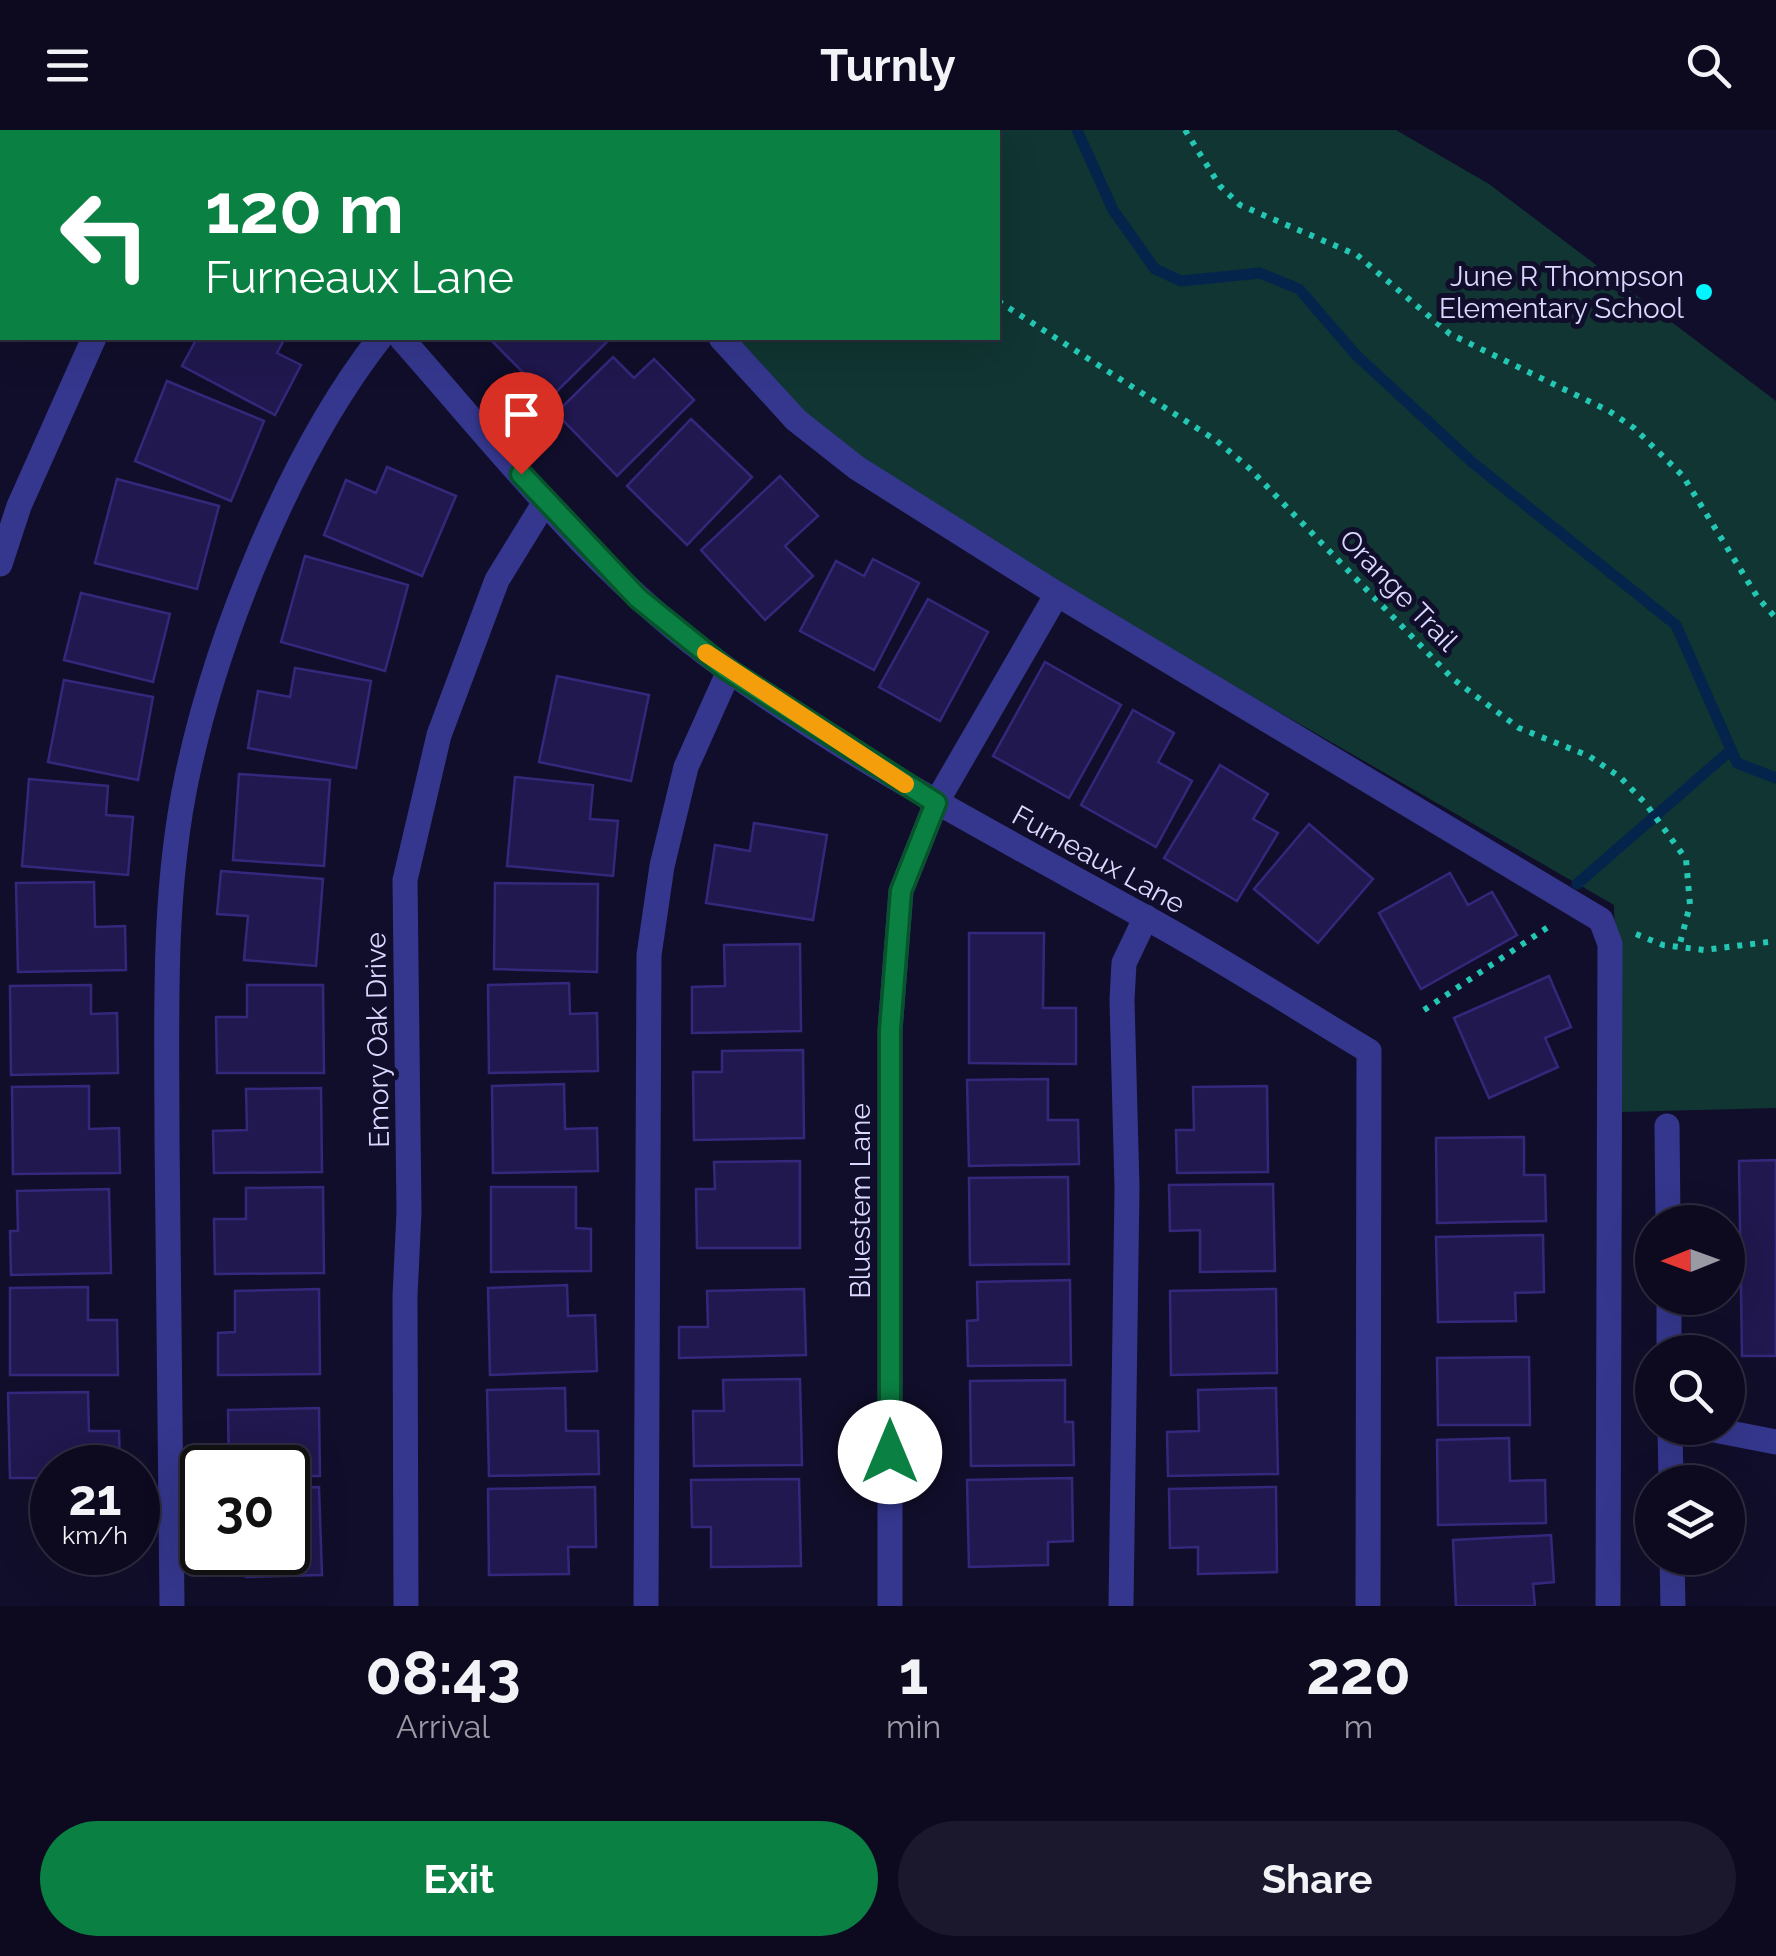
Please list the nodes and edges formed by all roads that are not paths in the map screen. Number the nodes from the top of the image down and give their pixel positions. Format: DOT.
graph roads {
  1 [pos="93,340"];
  2 [pos="378,340"];
  3 [pos="403,340"];
  4 [pos="723,340"];
  5 [pos="545,502"];
  6 [pos="0,564"];
  7 [pos="1057,594"];
  8 [pos="730,671"];
  9 [pos="936,803"];
  10 [pos="1146,917"];
  11 [pos="1667,1126"];
  12 [pos="1668,1205"];
  13 [pos="1745,1436"];
  14 [pos="1776,1442"];
  15 [pos="1672,1575"];
  16 [pos="172,1606"];
  17 [pos="406,1606"];
  18 [pos="646,1606"];
  19 [pos="890,1606"];
  20 [pos="1120,1606"];
  21 [pos="1368,1606"];
  22 [pos="1608,1606"];
  23 [pos="1673,1606"];
  1 -- 6 [label="street"];
  2 -- 16 [label="street"];
  3 -- 5 [label="street, Furneaux Lane"];
  4 -- 7 [label="street"];
  5 -- 8 [label="street, Furneaux Lane"];
  5 -- 17 [label="street, Emory Oak Drive"];
  7 -- 9 [label="street, Bluestem Lane"];
  7 -- 22 [label="street"];
  8 -- 9 [label="street, Furneaux Lane"];
  8 -- 18 [label="street"];
  9 -- 10 [label="street, Furneaux Lane"];
  9 -- 19 [label="street, Bluestem Lane"];
  10 -- 20 [label="street"];
  10 -- 21 [label="street, Furneaux Lane"];
  11 -- 12 [label="street"];
  13 -- 14 [label="street"];
  15 -- 23 [label="street"];
}
